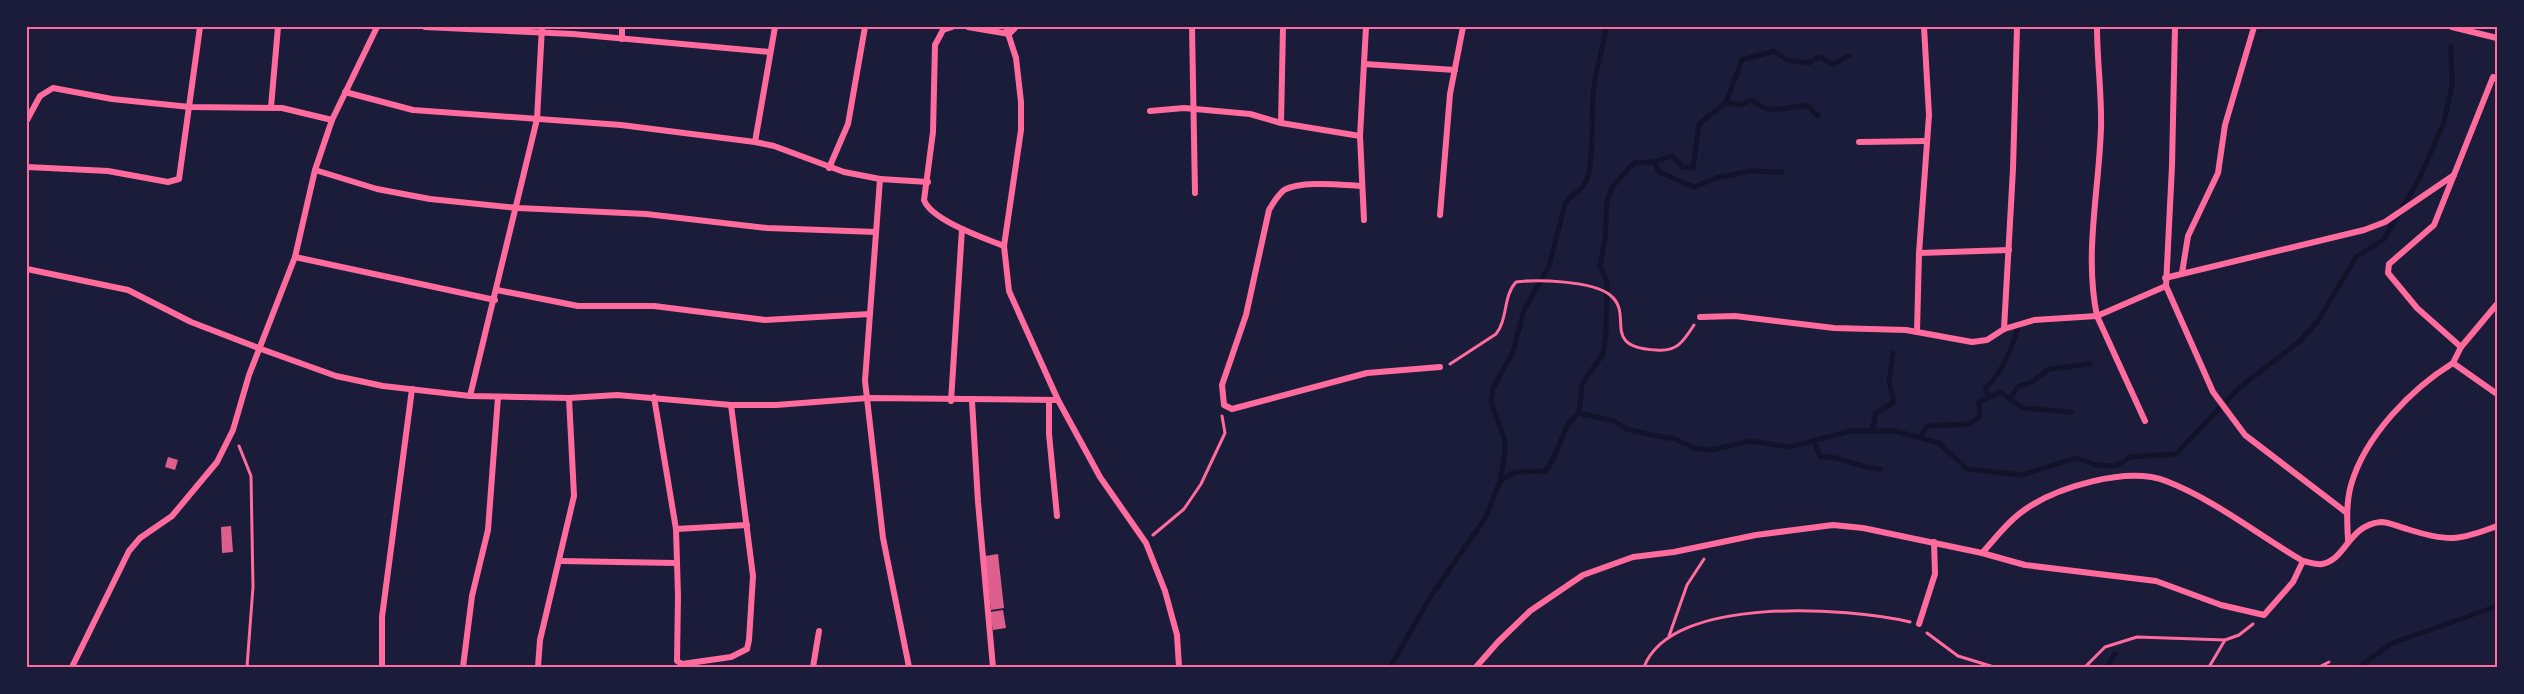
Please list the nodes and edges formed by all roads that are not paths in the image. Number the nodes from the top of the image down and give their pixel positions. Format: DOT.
graph roads {
  1 [pos="200,27"];
  2 [pos="278,27"];
  3 [pos="377,27"];
  4 [pos="425,27"];
  5 [pos="622,27"];
  6 [pos="775,27"];
  7 [pos="865,27"];
  8 [pos="952,27"];
  9 [pos="968,27"];
  10 [pos="1016,27"];
  11 [pos="1192,27"];
  12 [pos="1283,27"];
  13 [pos="1366,27"];
  14 [pos="1462,27"];
  15 [pos="1924,27"];
  16 [pos="2017,27"];
  17 [pos="2097,27"];
  18 [pos="2175,27"];
  19 [pos="2254,27"];
  20 [pos="2454,27"];
  21 [pos="542,30"];
  22 [pos="1007,30"];
  23 [pos="2497,38"];
  24 [pos="622,39"];
  25 [pos="770,52"];
  26 [pos="1364,64"];
  27 [pos="1455,70"];
  28 [pos="2496,76"];
  29 [pos="345,92"];
  30 [pos="271,107"];
  31 [pos="190,108"];
  32 [pos="1194,109"];
  33 [pos="1150,111"];
  34 [pos="537,119"];
  35 [pos="27,120"];
  36 [pos="332,120"];
  37 [pos="1281,123"];
  38 [pos="1360,136"];
  39 [pos="1927,141"];
  40 [pos="755,142"];
  41 [pos="1859,142"];
  42 [pos="27,167"];
  43 [pos="829,168"];
  44 [pos="315,170"];
  45 [pos="2456,174"];
  46 [pos="880,179"];
  47 [pos="928,182"];
  48 [pos="1362,186"];
  49 [pos="1195,193"];
  50 [pos="518,208"];
  51 [pos="1440,215"];
  52 [pos="1364,220"];
  53 [pos="962,229"];
  54 [pos="876,232"];
  55 [pos="1004,246"];
  56 [pos="2009,250"];
  57 [pos="1919,253"];
  58 [pos="295,257"];
  59 [pos="27,269"];
  60 [pos="2182,273"];
  61 [pos="2165,278"];
  62 [pos="2166,286"];
  63 [pos="496,290"];
  64 [pos="495,300"];
  65 [pos="2497,304"];
  66 [pos="870,314"];
  67 [pos="2097,316"];
  68 [pos="1700,317"];
  69 [pos="2004,328"];
  70 [pos="1917,332"];
  71 [pos="2461,347"];
  72 [pos="261,349"];
  73 [pos="2453,363"];
  74 [pos="1440,367"];
  75 [pos="412,389"];
  76 [pos="2497,394"];
  77 [pos="470,396"];
  78 [pos="498,397"];
  79 [pos="654,397"];
  80 [pos="569,398"];
  81 [pos="868,398"];
  82 [pos="1049,400"];
  83 [pos="1058,400"];
  84 [pos="951,401"];
  85 [pos="972,401"];
  86 [pos="731,405"];
  87 [pos="2145,421"];
  88 [pos="2347,513"];
  89 [pos="1057,516"];
  90 [pos="747,525"];
  91 [pos="2497,526"];
  92 [pos="676,529"];
  93 [pos="2348,540"];
  94 [pos="1934,542"];
  95 [pos="1982,554"];
  96 [pos="560,561"];
  97 [pos="2303,561"];
  98 [pos="676,563"];
  99 [pos="1919,624"];
  100 [pos="819,632"];
  101 [pos="72,667"];
  102 [pos="382,667"];
  103 [pos="464,667"];
  104 [pos="538,667"];
  105 [pos="813,667"];
  106 [pos="909,667"];
  107 [pos="993,667"];
  108 [pos="1179,667"];
  109 [pos="1476,667"];
  1 -- 31 [label="street"];
  2 -- 30 [label="street"];
  3 -- 29 [label="street"];
  4 -- 21 [label="street"];
  5 -- 24 [label="street"];
  6 -- 25 [label="street"];
  7 -- 43 [label="street"];
  8 -- 47 [label="street"];
  9 -- 22 [label="street"];
  10 -- 22 [label="street"];
  11 -- 32 [label="street"];
  12 -- 37 [label="street"];
  13 -- 26 [label="street"];
  14 -- 27 [label="street"];
  15 -- 39 [label="street"];
  16 -- 56 [label="street"];
  17 -- 67 [label="street"];
  18 -- 61 [label="street"];
  19 -- 60 [label="street"];
  20 -- 23 [label="street"];
  21 -- 24 [label="street"];
  21 -- 34 [label="street"];
  22 -- 55 [label="street"];
  24 -- 25 [label="street"];
  25 -- 40 [label="street"];
  26 -- 27 [label="street"];
  26 -- 38 [label="street"];
  27 -- 51 [label="street"];
  28 -- 45 [label="street"];
  29 -- 34 [label="street"];
  29 -- 36 [label="street"];
  30 -- 31 [label="street"];
  30 -- 36 [label="street"];
  31 -- 35 [label="street"];
  31 -- 42 [label="street"];
  32 -- 33 [label="street"];
  32 -- 37 [label="street"];
  32 -- 49 [label="street"];
  34 -- 40 [label="street"];
  34 -- 50 [label="street"];
  36 -- 44 [label="street"];
  37 -- 38 [label="street"];
  38 -- 48 [label="street"];
  39 -- 41 [label="street"];
  39 -- 57 [label="street"];
  40 -- 43 [label="street"];
  43 -- 46 [label="street"];
  44 -- 50 [label="street"];
  44 -- 58 [label="street"];
  45 -- 60 [label="street"];
  45 -- 71 [label="street"];
  46 -- 47 [label="street"];
  46 -- 54 [label="street"];
  47 -- 53 [label="street"];
  48 -- 52 [label="street"];
  48 -- 74 [label="street"];
  50 -- 54 [label="street"];
  50 -- 63 [label="street"];
  53 -- 55 [label="street"];
  53 -- 84 [label="street"];
  54 -- 66 [label="street"];
  55 -- 83 [label="street"];
  56 -- 57 [label="street"];
  56 -- 69 [label="street"];
  57 -- 70 [label="street"];
  58 -- 64 [label="street"];
  58 -- 72 [label="street"];
  59 -- 72 [label="street"];
  60 -- 61 [label="street"];
  61 -- 62 [label="street"];
  62 -- 67 [label="street"];
  62 -- 88 [label="street"];
  63 -- 64 [label="street"];
  63 -- 66 [label="street"];
  64 -- 77 [label="street"];
  65 -- 71 [label="street"];
  66 -- 81 [label="street"];
  67 -- 69 [label="street"];
  67 -- 87 [label="street"];
  68 -- 70 [label="street"];
  69 -- 70 [label="street"];
  71 -- 73 [label="street"];
  72 -- 75 [label="street"];
  72 -- 101 [label="street"];
  73 -- 76 [label="street"];
  73 -- 88 [label="street"];
  75 -- 77 [label="street"];
  75 -- 102 [label="street"];
  77 -- 78 [label="street"];
  78 -- 80 [label="street"];
  78 -- 103 [label="street"];
  79 -- 80 [label="street"];
  79 -- 86 [label="street"];
  79 -- 92 [label="street"];
  80 -- 96 [label="street"];
  81 -- 84 [label="street"];
  81 -- 86 [label="street"];
  81 -- 106 [label="street"];
  82 -- 83 [label="street"];
  82 -- 85 [label="street"];
  82 -- 89 [label="street"];
  83 -- 108 [label="street"];
  84 -- 85 [label="street"];
  85 -- 107 [label="street"];
  86 -- 90 [label="street"];
  88 -- 93 [label="street"];
  90 -- 92 [label="street"];
  90 -- 98 [label="street"];
  91 -- 93 [label="street"];
  92 -- 98 [label="street"];
  93 -- 97 [label="street"];
  94 -- 95 [label="street"];
  94 -- 99 [label="street"];
  94 -- 109 [label="street"];
  95 -- 97 [label="street"];
  95 -- 97 [label="street"];
  96 -- 98 [label="street"];
  96 -- 104 [label="street"];
  100 -- 105 [label="street"];
}
